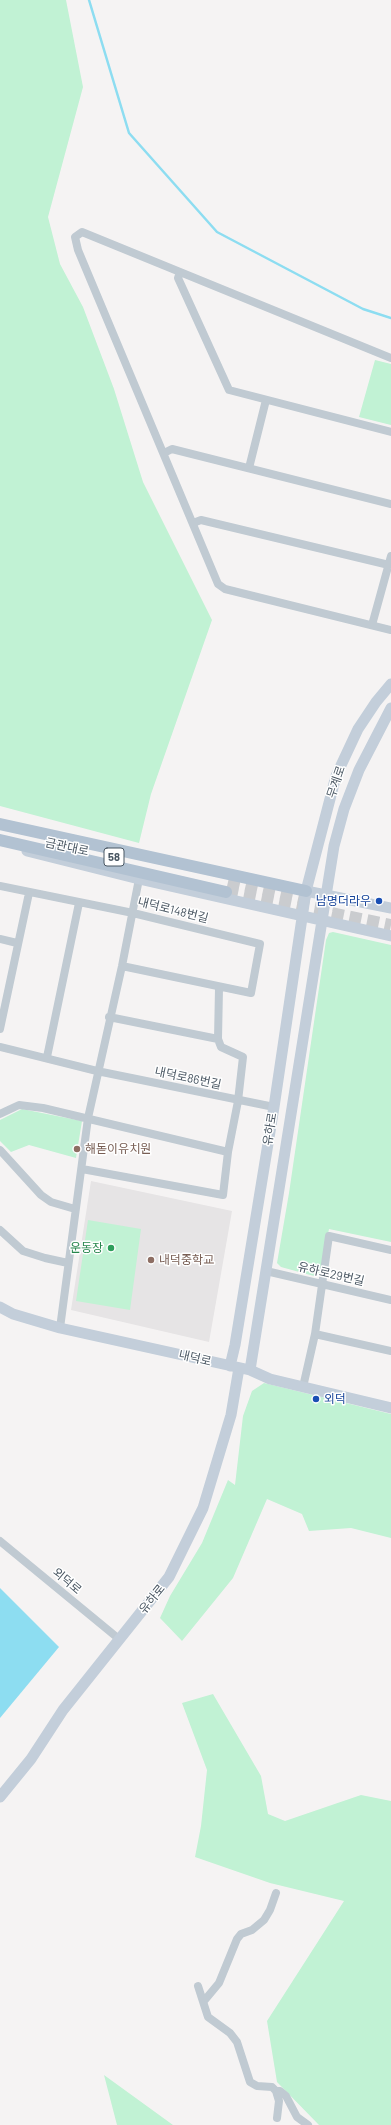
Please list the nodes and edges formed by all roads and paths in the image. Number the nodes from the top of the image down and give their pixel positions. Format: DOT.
graph roads {
  1 [pos="180,272"];
  2 [pos="391,358"];
  3 [pos="266,400"];
  4 [pos="391,432"];
  5 [pos="164,453"];
  6 [pos="249,468"];
  7 [pos="391,504"];
  8 [pos="192,523"];
  9 [pos="391,556"];
  10 [pos="389,565"];
  11 [pos="372,625"];
  12 [pos="391,630"];
  13 [pos="388,687"];
  14 [pos="391,708"];
  15 [pos="0,824"];
  16 [pos="0,832"];
  17 [pos="0,841"];
  18 [pos="139,879"];
  19 [pos="0,886"];
  20 [pos="306,891"];
  21 [pos="29,892"];
  22 [pos="326,895"];
  23 [pos="79,903"];
  24 [pos="391,908"];
  25 [pos="133,912"];
  26 [pos="302,916"];
  27 [pos="321,921"];
  28 [pos="391,936"];
  29 [pos="0,940"];
  30 [pos="17,943"];
  31 [pos="122,966"];
  32 [pos="219,988"];
  33 [pos="109,1017"];
  34 [pos="0,1029"];
  35 [pos="218,1039"];
  36 [pos="0,1047"];
  37 [pos="47,1058"];
  38 [pos="97,1071"];
  39 [pos="238,1101"];
  40 [pos="274,1107"];
  41 [pos="0,1114"];
  42 [pos="88,1118"];
  43 [pos="0,1150"];
  44 [pos="228,1152"];
  45 [pos="82,1169"];
  46 [pos="75,1209"];
  47 [pos="0,1230"];
  48 [pos="391,1250"];
  49 [pos="68,1263"];
  50 [pos="266,1271"];
  51 [pos="322,1284"];
  52 [pos="391,1300"];
  53 [pos="0,1307"];
  54 [pos="60,1328"];
  55 [pos="315,1334"];
  56 [pos="391,1351"];
  57 [pos="239,1368"];
  58 [pos="303,1387"];
  59 [pos="391,1408"];
  60 [pos="0,1541"];
  61 [pos="119,1639"];
  62 [pos="0,1797"];
  63 [pos="276,1893"];
  64 [pos="198,1986"];
  65 [pos="204,2001"];
  66 [pos="276,2091"];
  67 [pos="277,2118"];
  68 [pos="308,2125"];
  1 -- 2 [label="street"];
  1 -- 3 [label="street"];
  1 -- 5 [label="street"];
  3 -- 4 [label="street"];
  3 -- 6 [label="street"];
  5 -- 6 [label="street"];
  5 -- 8 [label="street"];
  6 -- 7 [label="street"];
  8 -- 10 [label="street"];
  8 -- 11 [label="street"];
  9 -- 10 [label="street"];
  10 -- 11 [label="street"];
  11 -- 12 [label="street"];
  13 -- 20 [label="street, 무계로"];
  14 -- 22 [label="street, 무계로"];
  15 -- 20 [label="main road"];
  16 -- 17 [label="main road, 금관대로 / 58"];
  17 -- 18 [label="street"];
  18 -- 25 [label="street"];
  18 -- 26 [label="street"];
  19 -- 21 [label="street, 내덕로148번길"];
  20 -- 22 [label="street"];
  20 -- 26 [label="street, 유하로"];
  21 -- 23 [label="street, 내덕로148번길"];
  21 -- 30 [label="street"];
  22 -- 24 [label="street"];
  22 -- 27 [label="street, 유하로"];
  23 -- 25 [label="street, 내덕로148번길"];
  23 -- 37 [label="street"];
  25 -- 31 [label="street"];
  25 -- 32 [label="street, 내덕로148번길"];
  26 -- 27 [label="street"];
  26 -- 40 [label="street, 유하로"];
  27 -- 28 [label="street"];
  27 -- 50 [label="street, 유하로"];
  29 -- 30 [label="street"];
  30 -- 34 [label="street"];
  31 -- 32 [label="street"];
  31 -- 33 [label="street"];
  32 -- 35 [label="street"];
  33 -- 35 [label="street"];
  33 -- 38 [label="street"];
  35 -- 39 [label="street"];
  36 -- 37 [label="street, 내덕로86번길"];
  37 -- 38 [label="street, 내덕로86번길"];
  38 -- 39 [label="street, 내덕로86번길"];
  38 -- 42 [label="street"];
  39 -- 40 [label="street, 내덕로86번길"];
  39 -- 44 [label="street"];
  40 -- 57 [label="street, 유하로"];
  41 -- 42 [label="street"];
  42 -- 44 [label="street"];
  42 -- 45 [label="street"];
  43 -- 46 [label="street"];
  44 -- 45 [label="street"];
  45 -- 46 [label="street"];
  46 -- 49 [label="street"];
  47 -- 49 [label="street"];
  48 -- 51 [label="street"];
  49 -- 54 [label="street"];
  50 -- 51 [label="street, 유하로29번길"];
  50 -- 57 [label="street, 유하로"];
  51 -- 52 [label="street, 유하로29번길"];
  51 -- 55 [label="street"];
  53 -- 54 [label="street, 내덕로"];
  54 -- 57 [label="street, 내덕로"];
  55 -- 56 [label="street"];
  55 -- 58 [label="street"];
  57 -- 58 [label="street, 내덕로"];
  57 -- 61 [label="street, 유하로"];
  58 -- 59 [label="street, 내덕로"];
  60 -- 61 [label="street, 외덕로"];
  61 -- 62 [label="street, 유하로"];
  63 -- 65 [label="street"];
  64 -- 65 [label="street"];
  65 -- 66 [label="street"];
  66 -- 67 [label="street"];
  66 -- 68 [label="street"];
}
